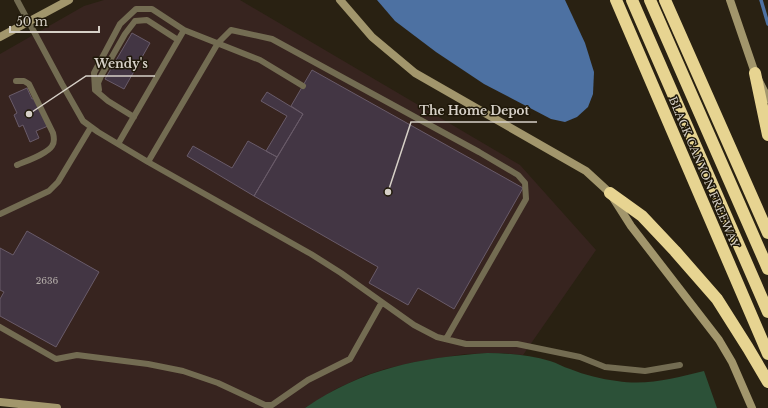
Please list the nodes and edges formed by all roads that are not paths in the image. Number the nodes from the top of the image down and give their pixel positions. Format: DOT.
graph roads {
  1 [pos="17,0"];
  2 [pos="69,0"];
  3 [pos="340,0"];
  4 [pos="616,0"];
  5 [pos="632,0"];
  6 [pos="650,0"];
  7 [pos="665,0"];
  8 [pos="730,0"];
  9 [pos="29,22"];
  10 [pos="184,30"];
  11 [pos="0,37"];
  12 [pos="178,40"];
  13 [pos="218,43"];
  14 [pos="755,73"];
  15 [pos="16,82"];
  16 [pos="303,86"];
  17 [pos="100,94"];
  18 [pos="768,100"];
  19 [pos="134,117"];
  20 [pos="91,127"];
  21 [pos="768,135"];
  22 [pos="118,144"];
  23 [pos="148,162"];
  24 [pos="17,165"];
  25 [pos="610,193"];
  26 [pos="0,214"];
  27 [pos="768,234"];
  28 [pos="768,269"];
  29 [pos="382,302"];
  30 [pos="768,312"];
  31 [pos="0,327"];
  32 [pos="446,339"];
  33 [pos="768,354"];
  34 [pos="680,365"];
  35 [pos="768,382"];
  36 [pos="0,402"];
  37 [pos="56,408"];
  38 [pos="752,408"];
  1 -- 9 [label="lane"];
  2 -- 9 [label="main road"];
  3 -- 25 [label="main road"];
  4 -- 33 [label="highway, BLACK CANYON FREEWAY"];
  5 -- 30 [label="highway"];
  6 -- 28 [label="highway"];
  7 -- 27 [label="highway"];
  8 -- 14 [label="main road"];
  9 -- 11 [label="main road"];
  9 -- 20 [label="lane"];
  10 -- 12 [label="lane"];
  10 -- 13 [label="lane"];
  10 -- 17 [label="lane"];
  12 -- 17 [label="lane"];
  12 -- 19 [label="lane"];
  13 -- 16 [label="lane"];
  13 -- 23 [label="lane"];
  13 -- 32 [label="lane"];
  14 -- 18 [label="main road"];
  14 -- 21 [label="highway"];
  15 -- 24 [label="lane"];
  17 -- 19 [label="lane"];
  19 -- 22 [label="lane"];
  20 -- 22 [label="lane"];
  20 -- 26 [label="lane"];
  22 -- 23 [label="lane"];
  23 -- 29 [label="lane"];
  25 -- 35 [label="highway"];
  25 -- 38 [label="main road"];
  29 -- 31 [label="lane"];
  29 -- 32 [label="lane"];
  32 -- 34 [label="lane"];
  36 -- 37 [label="main road"];
}
